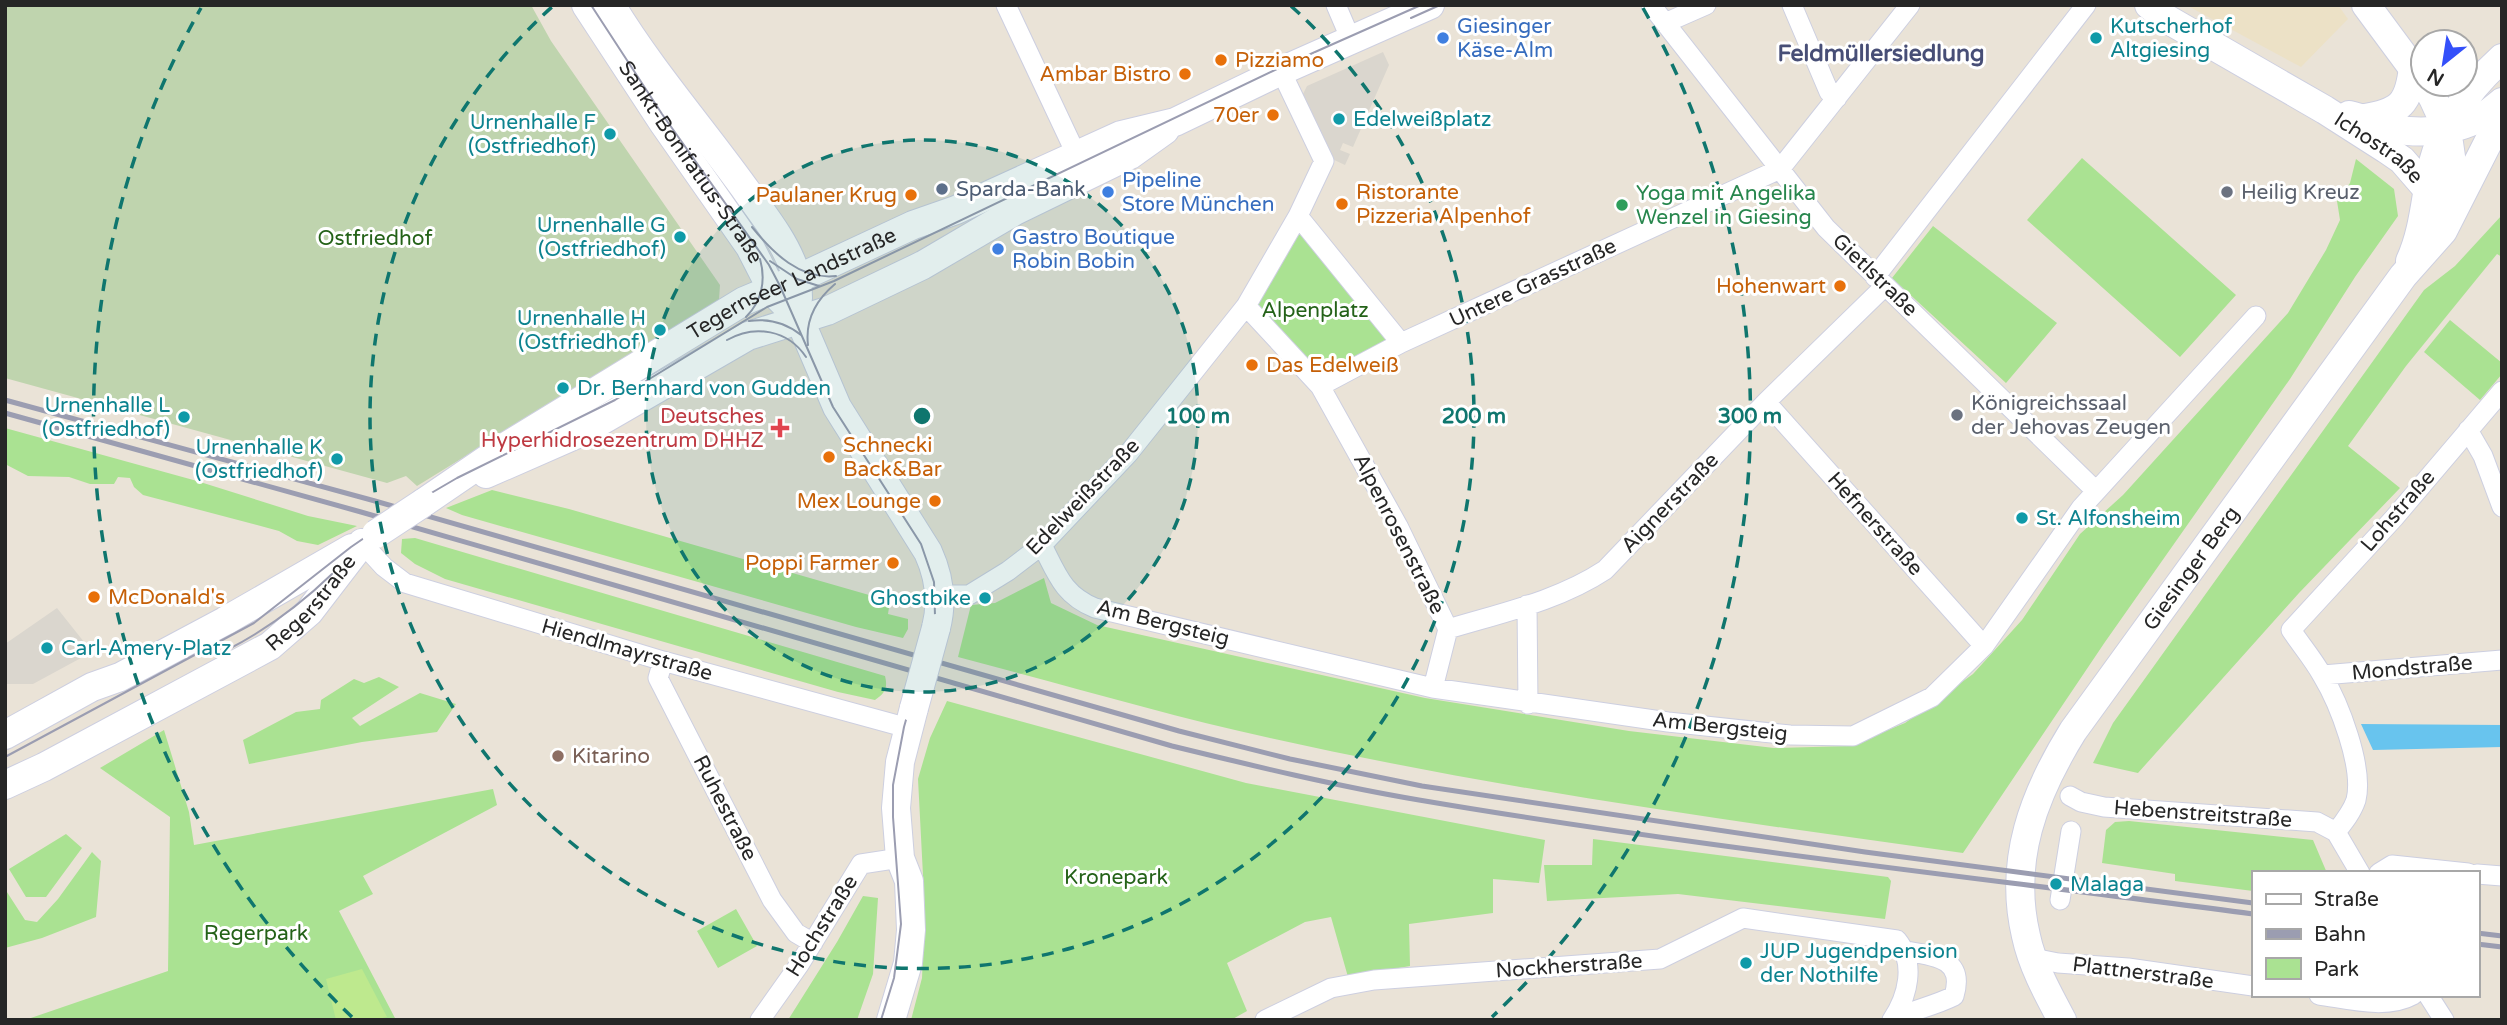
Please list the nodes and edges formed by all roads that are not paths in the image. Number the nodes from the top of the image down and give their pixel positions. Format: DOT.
graph roads {
  1 [pos="586,5"];
  2 [pos="611,5"];
  3 [pos="1006,5"];
  4 [pos="1336,5"];
  5 [pos="1430,5"];
  6 [pos="1651,5"];
  7 [pos="1706,5"];
  8 [pos="1793,5"];
  9 [pos="1910,5"];
  10 [pos="2086,5"];
  11 [pos="2148,5"];
  12 [pos="2366,5"];
  13 [pos="1665,23"];
  14 [pos="1350,40"];
  15 [pos="2409,61"];
  16 [pos="2486,67"];
  17 [pos="1282,71"];
  18 [pos="2409,91"];
  19 [pos="1837,98"];
  20 [pos="2433,98"];
  21 [pos="2502,102"];
  22 [pos="2325,110"];
  23 [pos="2502,115"];
  24 [pos="2365,118"];
  25 [pos="1175,122"];
  26 [pos="2446,129"];
  27 [pos="1077,156"];
  28 [pos="1780,169"];
  29 [pos="2428,190"];
  30 [pos="1298,216"];
  31 [pos="2448,221"];
  32 [pos="2403,276"];
  33 [pos="1880,282"];
  34 [pos="784,284"];
  35 [pos="1246,306"];
  36 [pos="2256,316"];
  37 [pos="799,318"];
  38 [pos="1401,343"];
  39 [pos="1320,386"];
  40 [pos="2502,391"];
  41 [pos="1766,402"];
  42 [pos="2469,430"];
  43 [pos="2096,492"];
  44 [pos="429,499"];
  45 [pos="2502,507"];
  46 [pos="369,538"];
  47 [pos="1042,545"];
  48 [pos="940,595"];
  49 [pos="1527,605"];
  50 [pos="1448,629"];
  51 [pos="1984,646"];
  52 [pos="2502,660"];
  53 [pos="663,661"];
  54 [pos="2323,675"];
  55 [pos="1433,688"];
  56 [pos="1528,704"];
  57 [pos="911,718"];
  58 [pos="5,735"];
  59 [pos="5,785"];
  60 [pos="2070,796"];
  61 [pos="2071,831"];
  62 [pos="2336,832"];
  63 [pos="900,858"];
  64 [pos="2359,871"];
  65 [pos="2382,871"];
  66 [pos="2449,871"];
  67 [pos="2479,874"];
  68 [pos="2502,876"];
  69 [pos="2060,900"];
  70 [pos="813,943"];
  71 [pos="1906,951"];
  72 [pos="2033,957"];
  73 [pos="2252,986"];
  74 [pos="2332,997"];
  75 [pos="2409,997"];
  76 [pos="2429,997"];
  77 [pos="1892,1019"];
  78 [pos="760,1020"];
  79 [pos="872,1020"];
  80 [pos="891,1020"];
  81 [pos="1265,1020"];
  82 [pos="2062,1020"];
  83 [pos="2444,1020"];
  1 -- 34 [label="main road, Sankt-Bonifatius-Straße"];
  2 -- 34 [label="main road, Sankt-Bonifatius-Straße"];
  3 -- 27 [label="street"];
  4 -- 14 [label="street"];
  5 -- 14 [label="main road, Tegernseer Landstraße"];
  6 -- 13 [label="street, Gietlstraße"];
  7 -- 13 [label="street"];
  8 -- 19 [label="street"];
  9 -- 19 [label="street, Untere Grasstraße"];
  10 -- 33 [label="street, Aignerstraße"];
  11 -- 22 [label="main road, Ichostraße"];
  12 -- 15 [label="main road"];
  13 -- 28 [label="street, Gietlstraße"];
  14 -- 17 [label="main road, Tegernseer Landstraße"];
  16 -- 26 [label="main road"];
  17 -- 25 [label="main road, Tegernseer Landstraße"];
  17 -- 30 [label="street, Edelweißstraße"];
  18 -- 24 [label="main road"];
  19 -- 28 [label="street, Untere Grasstraße"];
  20 -- 26 [label="main road"];
  21 -- 26 [label="main road, Ichostraße"];
  22 -- 24 [label="main road, Ichostraße"];
  22 -- 29 [label="main road, Ichostraße"];
  23 -- 31 [label="main road, Giesinger Berg"];
  24 -- 26 [label="main road, Ichostraße"];
  25 -- 27 [label="main road, Tegernseer Landstraße"];
  25 -- 37 [label="main road, Tegernseer Landstraße"];
  26 -- 29 [label="main road, Giesinger Berg"];
  26 -- 31 [label="main road, Giesinger Berg"];
  27 -- 34 [label="main road, Tegernseer Landstraße"];
  28 -- 33 [label="street, Gietlstraße"];
  28 -- 38 [label="street, Untere Grasstraße"];
  29 -- 32 [label="main road, Giesinger Berg"];
  30 -- 35 [label="street, Edelweißstraße"];
  30 -- 38 [label="street"];
  31 -- 32 [label="main road, Giesinger Berg"];
  32 -- 72 [label="main road, Giesinger Berg"];
  33 -- 41 [label="street, Aignerstraße"];
  33 -- 43 [label="street, Gietlstraße"];
  34 -- 37 [label="main road, Sankt-Bonifatius-Straße"];
  34 -- 44 [label="main road, Tegernseer Landstraße"];
  35 -- 39 [label="street"];
  35 -- 47 [label="street, Edelweißstraße"];
  36 -- 43 [label="street, Am Bergsteig"];
  37 -- 44 [label="main road, Tegernseer Landstraße"];
  37 -- 48 [label="main road, Sankt-Bonifatius-Straße"];
  38 -- 39 [label="street"];
  39 -- 50 [label="street, Alpenrosenstraße"];
  40 -- 42 [label="street, Lohstraße"];
  41 -- 49 [label="street, Aignerstraße"];
  41 -- 51 [label="street, Hefnerstraße"];
  42 -- 45 [label="street"];
  42 -- 54 [label="street, Lohstraße"];
  43 -- 51 [label="street, Am Bergsteig"];
  44 -- 46 [label="main road, Tegernseer Landstraße, bridge"];
  46 -- 53 [label="street, Hiendlmayrstraße"];
  46 -- 58 [label="main road, Regerstraße"];
  46 -- 59 [label="main road, Regerstraße"];
  47 -- 48 [label="street, Edelweißstraße"];
  47 -- 55 [label="street, Am Bergsteig"];
  48 -- 57 [label="main road, Sankt-Bonifatius-Straße, bridge"];
  49 -- 50 [label="street, Aignerstraße"];
  49 -- 56 [label="street"];
  50 -- 55 [label="street, Alpenrosenstraße"];
  51 -- 56 [label="street, Am Bergsteig"];
  52 -- 54 [label="street, Mondstraße"];
  53 -- 57 [label="street, Hiendlmayrstraße"];
  53 -- 70 [label="street, Ruhestraße"];
  54 -- 62 [label="street"];
  55 -- 56 [label="street, Am Bergsteig"];
  57 -- 63 [label="main road, Sankt-Bonifatius-Straße"];
  60 -- 62 [label="street, Hebenstreitstraße"];
  61 -- 69 [label="street"];
  62 -- 64 [label="street"];
  63 -- 70 [label="street, Hochstraße"];
  63 -- 79 [label="main road"];
  63 -- 80 [label="main road"];
  65 -- 66 [label="street"];
  67 -- 68 [label="street"];
  70 -- 78 [label="street, Hochstraße"];
  71 -- 77 [label="street"];
  71 -- 77 [label="street, Nockherstraße"];
  71 -- 81 [label="street, Nockherstraße"];
  72 -- 73 [label="street, Plattnerstraße"];
  72 -- 82 [label="main road, Giesinger Berg"];
  74 -- 75 [label="street"];
  76 -- 83 [label="street"];
}
